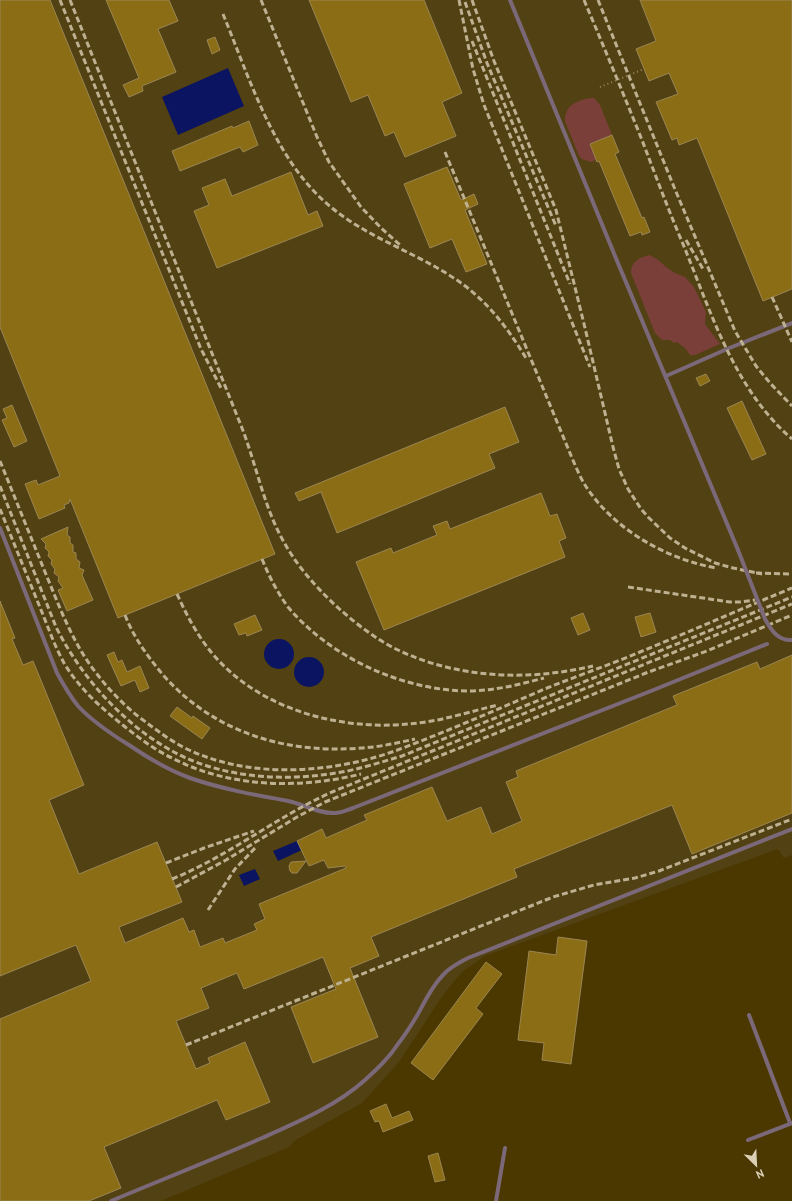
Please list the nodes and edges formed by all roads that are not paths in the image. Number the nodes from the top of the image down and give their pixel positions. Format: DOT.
graph roads {
  1 [pos="510,0"];
  2 [pos="792,323"];
  3 [pos="666,376"];
  4 [pos="0,528"];
  5 [pos="792,640"];
  6 [pos="767,644"];
  7 [pos="792,829"];
  8 [pos="749,1015"];
  9 [pos="791,1123"];
  10 [pos="748,1140"];
  11 [pos="505,1148"];
  12 [pos="111,1201"];
  13 [pos="496,1201"];
  1 -- 3 [label="lane"];
  2 -- 3 [label="lane"];
  3 -- 5 [label="lane, bridge"];
  4 -- 6 [label="lane"];
  7 -- 12 [label="lane"];
  8 -- 9 [label="lane"];
  9 -- 10 [label="lane"];
  11 -- 13 [label="lane"];
}
